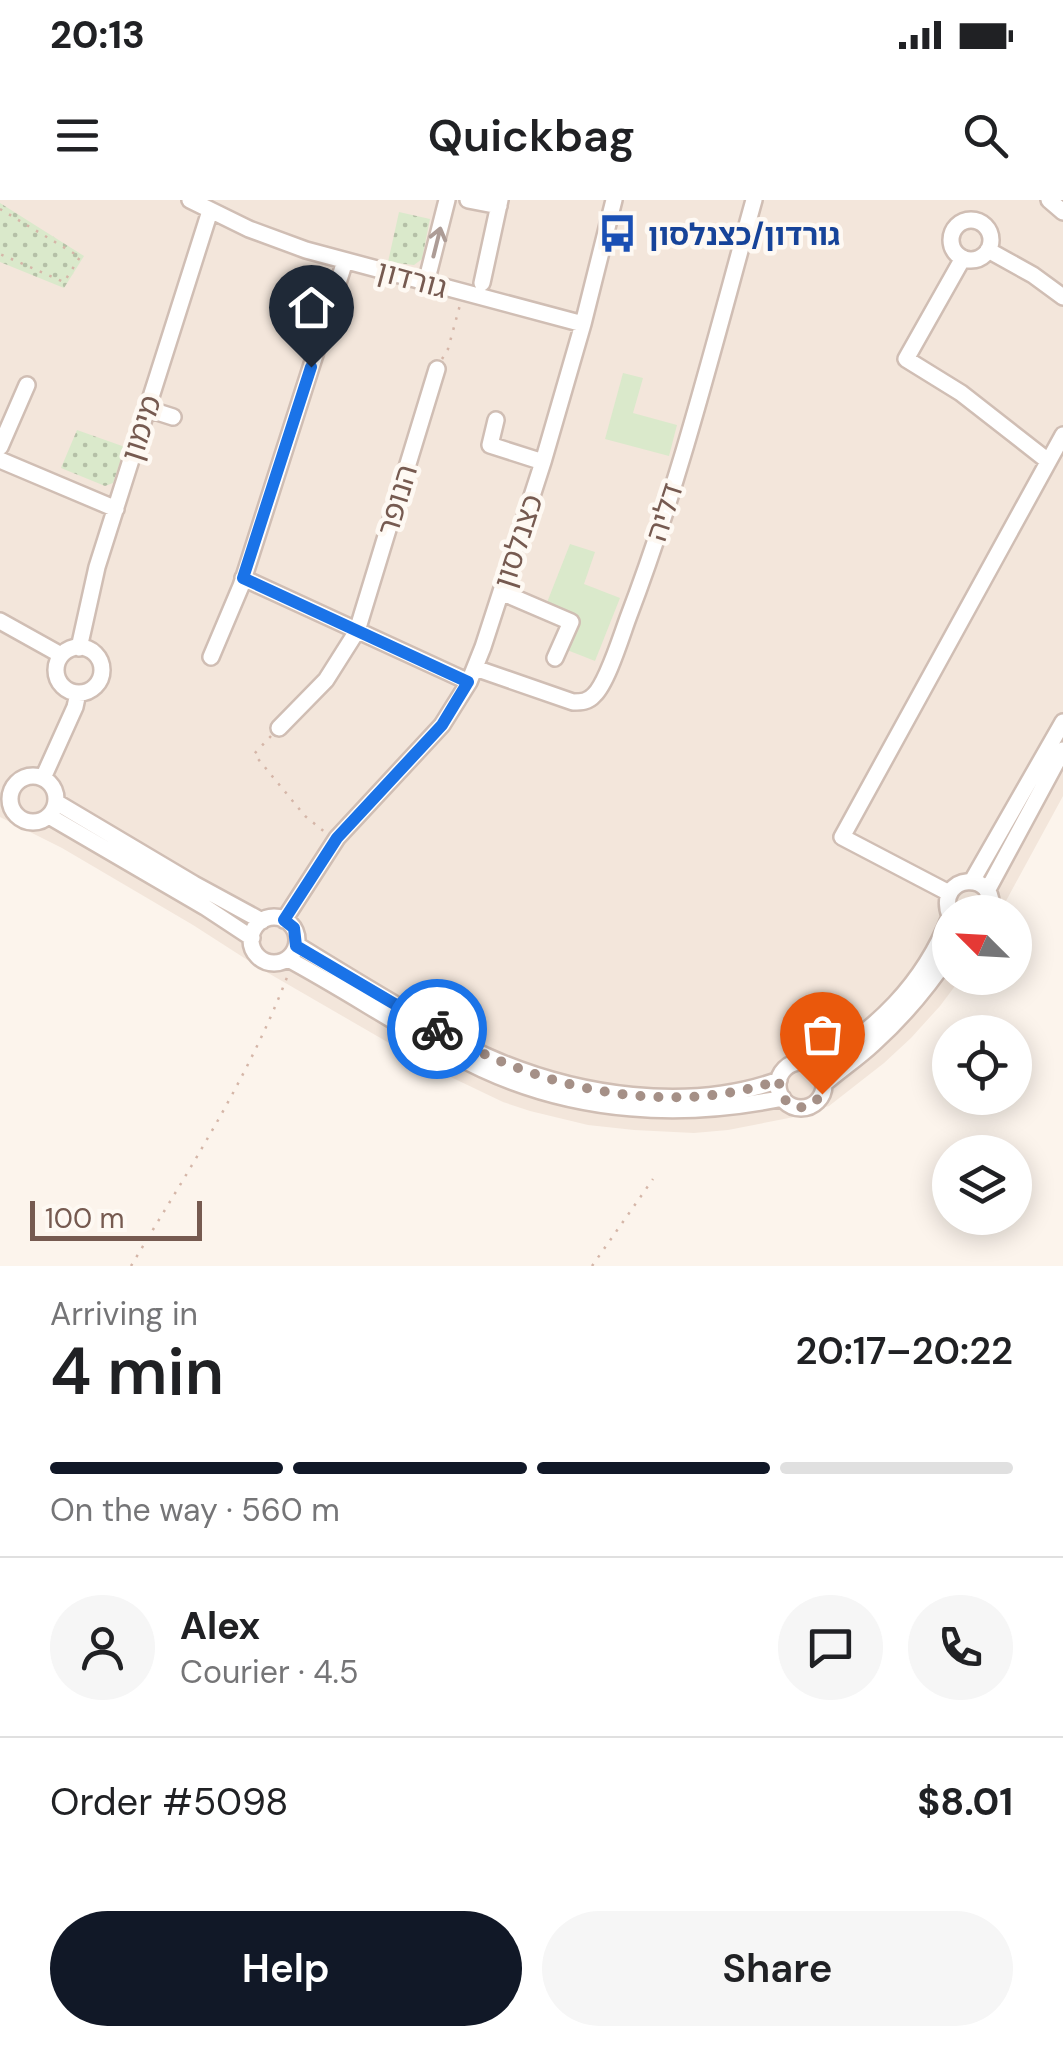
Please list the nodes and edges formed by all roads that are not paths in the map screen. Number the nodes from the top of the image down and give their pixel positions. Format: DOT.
graph roads {
  1 [pos="190,200"];
  2 [pos="447,200"];
  3 [pos="468,200"];
  4 [pos="614,200"];
  5 [pos="754,200"];
  6 [pos="1049,200"];
  7 [pos="500,203"];
  8 [pos="210,211"];
  9 [pos="1063,212"];
  10 [pos="988,250"];
  11 [pos="964,258"];
  12 [pos="346,261"];
  13 [pos="426,282"];
  14 [pos="482,282"];
  15 [pos="1063,297"];
  16 [pos="583,324"];
  17 [pos="436,369"];
  18 [pos="28,385"];
  19 [pos="148,409"];
  20 [pos="173,417"];
  21 [pos="496,420"];
  22 [pos="1063,434"];
  23 [pos="0,448"];
  24 [pos="0,460"];
  25 [pos="1048,461"];
  26 [pos="543,462"];
  27 [pos="116,509"];
  28 [pos="243,578"];
  29 [pos="501,592"];
  30 [pos="0,621"];
  31 [pos="357,631"];
  32 [pos="79,648"];
  33 [pos="61,656"];
  34 [pos="212,657"];
  35 [pos="555,658"];
  36 [pos="472,675"];
  37 [pos="78,693"];
  38 [pos="1063,722"];
  39 [pos="280,728"];
  40 [pos="1063,750"];
  41 [pos="0,776"];
  42 [pos="42,778"];
  43 [pos="18,782"];
  44 [pos="5,796"];
  45 [pos="52,809"];
  46 [pos="972,882"];
  47 [pos="988,891"];
  48 [pos="949,894"];
  49 [pos="989,895"];
  50 [pos="284,920"];
  51 [pos="262,921"];
  52 [pos="252,938"];
  53 [pos="932,954"];
  54 [pos="293,955"];
  55 [pos="932,980"];
  56 [pos="815,1066"];
  57 [pos="779,1080"];
  58 [pos="824,1084"];
  59 [pos="783,1098"];
  1 -- 8 [label="street, גורדון"];
  13 -- 2 [label="street, one-way"];
  3 -- 7 [label="street"];
  4 -- 16 [label="street, כצנלסון"];
  5 -- 36 [label="street, דליה"];
  6 -- 9 [label="street"];
  7 -- 14 [label="street"];
  8 -- 12 [label="street, גורדון"];
  8 -- 19 [label="street, מימון"];
  10 -- 11 [label="street"];
  10 -- 11 [label="street"];
  10 -- 15 [label="street"];
  11 -- 25 [label="street"];
  12 -- 13 [label="street, גורדון"];
  12 -- 28 [label="street"];
  13 -- 16 [label="street, גורדון"];
  16 -- 26 [label="street, כצנלסון"];
  17 -- 31 [label="street, הנופר"];
  18 -- 23 [label="street"];
  19 -- 20 [label="street"];
  19 -- 27 [label="street, מימון"];
  21 -- 26 [label="street"];
  22 -- 25 [label="street"];
  24 -- 27 [label="street"];
  25 -- 48 [label="street"];
  26 -- 29 [label="street, כצנלסון"];
  27 -- 32 [label="street, מימון"];
  28 -- 31 [label="street, דליה"];
  28 -- 34 [label="street"];
  29 -- 35 [label="street"];
  29 -- 36 [label="street, כצנלסון"];
  30 -- 33 [label="street"];
  31 -- 36 [label="street, דליה"];
  31 -- 39 [label="street, הנופר"];
  32 -- 33 [label="street"];
  32 -- 37 [label="street"];
  33 -- 37 [label="street"];
  36 -- 50 [label="street, כצנלסון"];
  37 -- 42 [label="street"];
  38 -- 46 [label="street"];
  40 -- 47 [label="street"];
  41 -- 43 [label="street"];
  42 -- 43 [label="street"];
  42 -- 45 [label="street"];
  43 -- 44 [label="street"];
  44 -- 45 [label="street"];
  45 -- 51 [label="street"];
  45 -- 52 [label="street"];
  46 -- 47 [label="street"];
  46 -- 48 [label="street"];
  47 -- 49 [label="street"];
  50 -- 51 [label="street"];
  50 -- 54 [label="street"];
  51 -- 52 [label="street"];
  52 -- 54 [label="street"];
  53 -- 56 [label="street"];
  54 -- 57 [label="street"];
  54 -- 59 [label="street"];
  55 -- 58 [label="street"];
  56 -- 57 [label="street"];
  56 -- 58 [label="street"];
  57 -- 59 [label="street"];
  58 -- 59 [label="street"];
}
